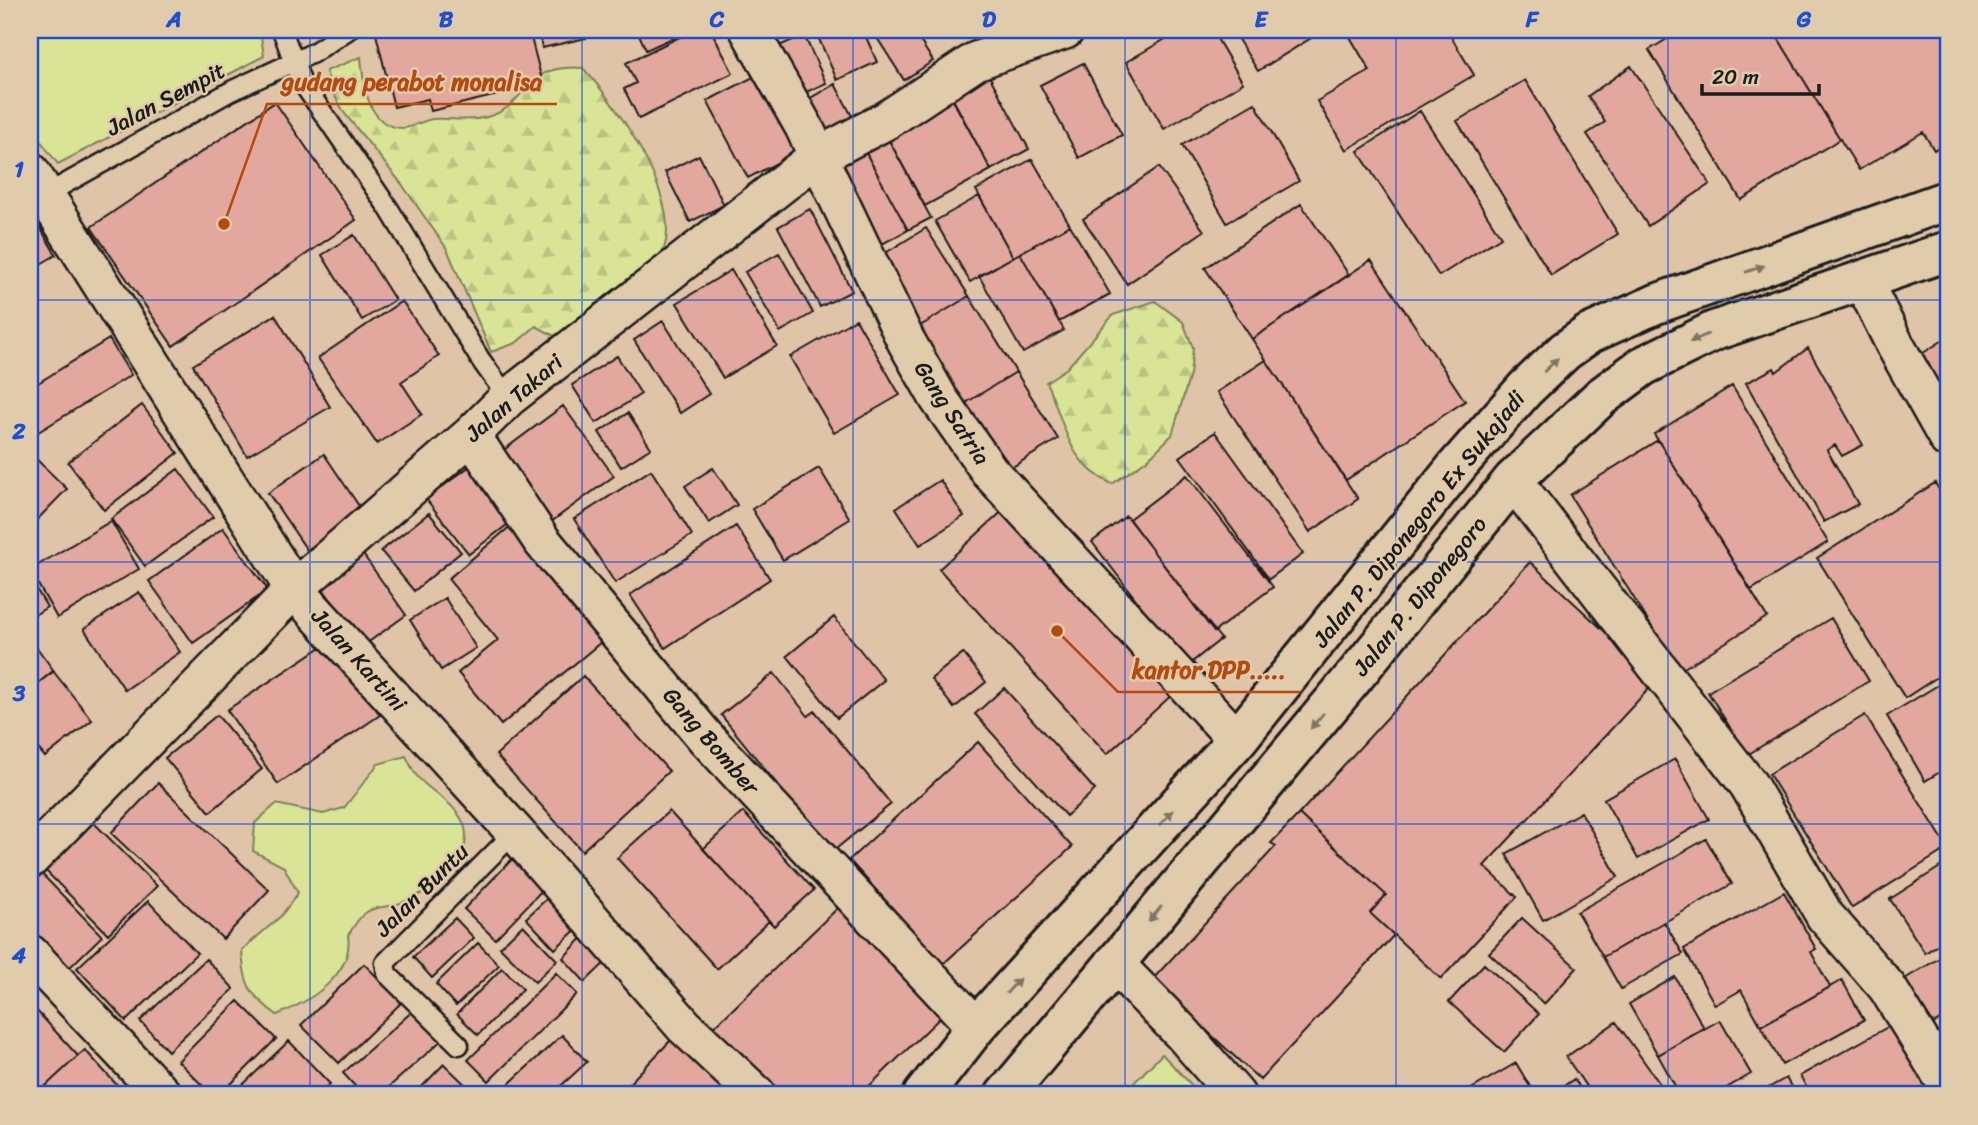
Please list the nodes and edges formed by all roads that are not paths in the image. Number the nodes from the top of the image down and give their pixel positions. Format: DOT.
graph roads {
  1 [pos="282,30"];
  2 [pos="348,30"];
  3 [pos="748,30"];
  4 [pos="1065,30"];
  5 [pos="293,63"];
  6 [pos="817,158"];
  7 [pos="38,183"];
  8 [pos="1948,200"];
  9 [pos="1948,251"];
  10 [pos="1863,281"];
  11 [pos="508,398"];
  12 [pos="471,435"];
  13 [pos="1948,439"];
  14 [pos="1513,480"];
  15 [pos="294,589"];
  16 [pos="1318,642"];
  17 [pos="1354,677"];
  18 [pos="1237,740"];
  19 [pos="515,832"];
  20 [pos="30,859"];
  21 [pos="30,954"];
  22 [pos="1114,963"];
  23 [pos="976,1027"];
  24 [pos="459,1045"];
  25 [pos="1948,1086"];
  26 [pos="163,1095"];
  27 [pos="757,1095"];
  28 [pos="923,1095"];
  29 [pos="1005,1095"];
  30 [pos="1236,1095"];
  1 -- 5 [label="lane"];
  2 -- 5 [label="lane, Jalan Sempit"];
  3 -- 6 [label="street, Gang Satria"];
  4 -- 6 [label="street, Jalan Takari"];
  5 -- 7 [label="lane, Jalan Sempit"];
  5 -- 11 [label="lane"];
  6 -- 11 [label="street, Jalan Takari"];
  6 -- 18 [label="street, Gang Satria"];
  7 -- 15 [label="street, Jalan Kartini"];
  16 -- 8 [label="main road, Jalan P. Diponegoro Ex Sukajadi, one-way"];
  9 -- 10 [label="main road, Jalan P. Diponegoro"];
  10 -- 13 [label="street"];
  10 -- 14 [label="main road, Jalan P. Diponegoro, one-way"];
  11 -- 12 [label="street, Jalan Takari"];
  12 -- 15 [label="street, Jalan Takari"];
  12 -- 23 [label="street, Gang Bomber"];
  14 -- 17 [label="main road, Jalan P. Diponegoro"];
  14 -- 25 [label="street"];
  15 -- 19 [label="street, Jalan Kartini"];
  15 -- 20 [label="street, Jalan Takari"];
  16 -- 17 [label="main road"];
  16 -- 18 [label="main road, Jalan P. Diponegoro Ex Sukajadi"];
  17 -- 22 [label="main road, Jalan P. Diponegoro, one-way"];
  23 -- 18 [label="main road, Jalan P. Diponegoro Ex Sukajadi, one-way"];
  19 -- 24 [label="lane, Jalan Buntu"];
  19 -- 27 [label="street, Jalan Kartini"];
  21 -- 26 [label="street"];
  22 -- 29 [label="main road, Jalan P. Diponegoro"];
  22 -- 30 [label="street"];
  23 -- 28 [label="main road, Jalan P. Diponegoro Ex Sukajadi"];
}
